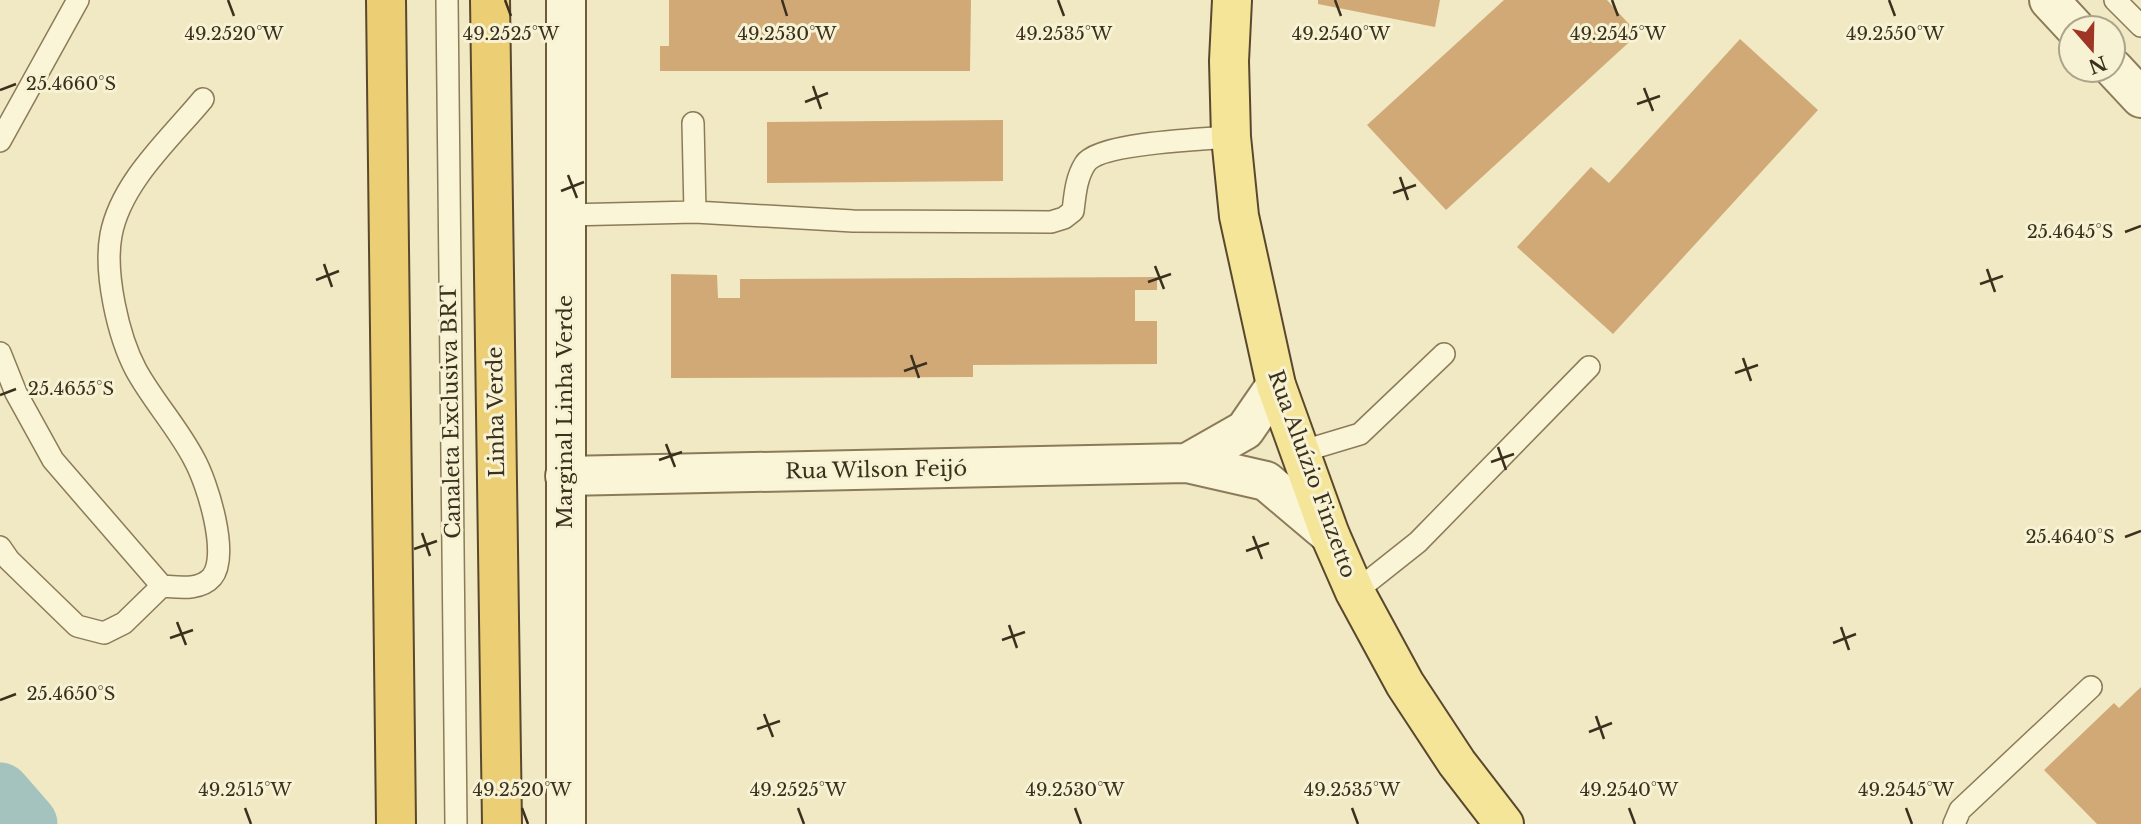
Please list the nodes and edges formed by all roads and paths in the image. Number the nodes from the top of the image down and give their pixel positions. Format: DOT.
graph roads {
  1 [pos="78,0"];
  2 [pos="386,0"];
  3 [pos="447,0"];
  4 [pos="489,0"];
  5 [pos="566,0"];
  6 [pos="1232,0"];
  7 [pos="2049,0"];
  8 [pos="2115,0"];
  9 [pos="2062,14"];
  10 [pos="2141,26"];
  11 [pos="2127,83"];
  12 [pos="2141,98"];
  13 [pos="203,99"];
  14 [pos="693,123"];
  15 [pos="1231,137"];
  16 [pos="0,141"];
  17 [pos="695,212"];
  18 [pos="566,215"];
  19 [pos="0,353"];
  20 [pos="1444,354"];
  21 [pos="1589,367"];
  22 [pos="1276,385"];
  23 [pos="1300,452"];
  24 [pos="1187,463"];
  25 [pos="565,476"];
  26 [pos="1330,535"];
  27 [pos="0,547"];
  28 [pos="162,586"];
  29 [pos="1355,592"];
  30 [pos="2091,687"];
  31 [pos="396,824"];
  32 [pos="456,824"];
  33 [pos="502,824"];
  34 [pos="566,824"];
  35 [pos="1504,824"];
  36 [pos="1954,824"];
  1 -- 16 [label="lane"];
  2 -- 31 [label="highway"];
  3 -- 32 [label="lane, Canaleta Exclusiva BRT"];
  4 -- 33 [label="highway, Linha Verde"];
  5 -- 18 [label="street, Marginal Linha Verde"];
  6 -- 15 [label="main road, Rua Aluízio Finzetto"];
  7 -- 9 [label="street"];
  8 -- 10 [label="lane"];
  11 -- 12 [label="street"];
  13 -- 28 [label="lane"];
  14 -- 17 [label="lane"];
  15 -- 17 [label="lane"];
  15 -- 22 [label="main road, Rua Aluízio Finzetto"];
  17 -- 18 [label="lane"];
  18 -- 25 [label="street, Marginal Linha Verde"];
  19 -- 28 [label="lane"];
  20 -- 23 [label="lane"];
  21 -- 29 [label="lane"];
  22 -- 23 [label="main road, Rua Aluízio Finzetto"];
  22 -- 24 [label="street, Rua Wilson Feijó"];
  23 -- 26 [label="main road, Rua Aluízio Finzetto"];
  24 -- 25 [label="street, Rua Wilson Feijó"];
  24 -- 26 [label="street, Rua Wilson Feijó"];
  25 -- 34 [label="street, Marginal Linha Verde"];
  26 -- 29 [label="main road, Rua Aluízio Finzetto"];
  27 -- 28 [label="lane"];
  29 -- 35 [label="main road, Rua Aluízio Finzetto"];
  30 -- 36 [label="lane"];
}
